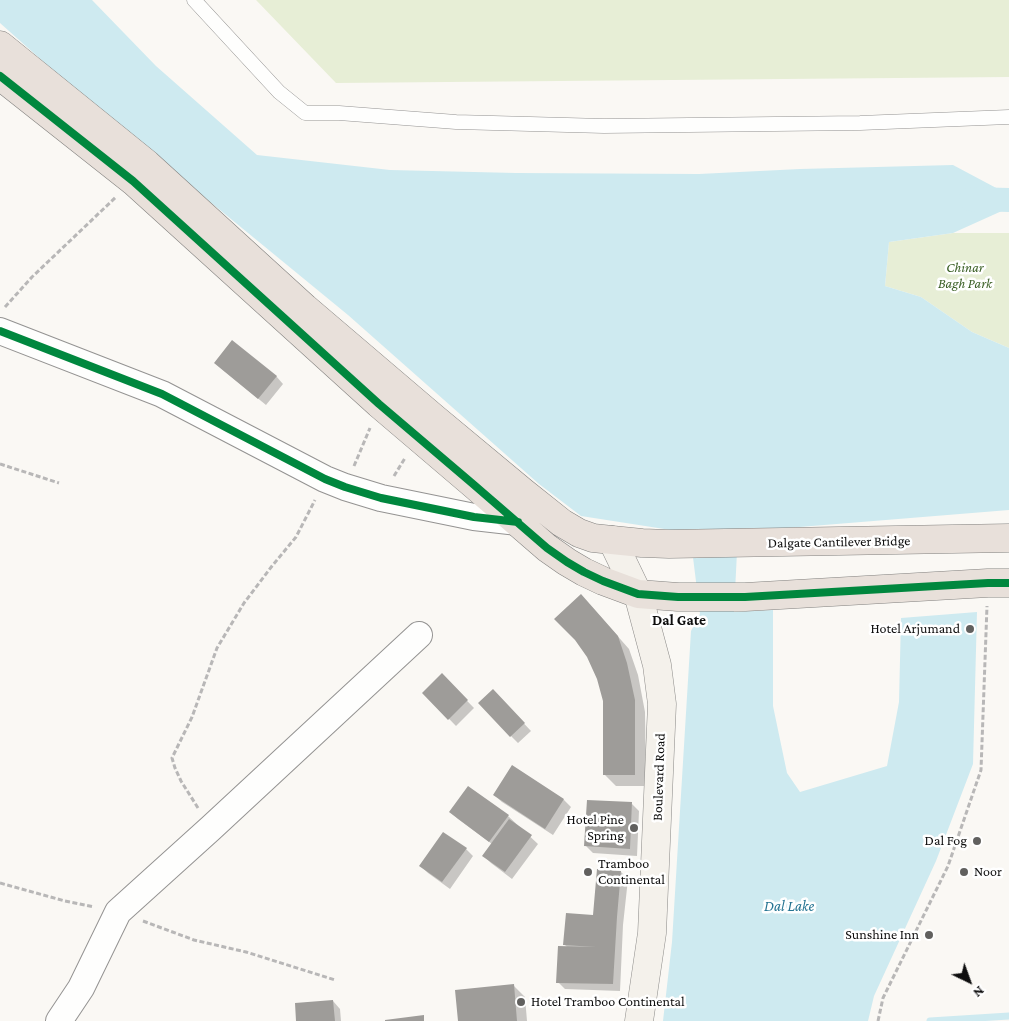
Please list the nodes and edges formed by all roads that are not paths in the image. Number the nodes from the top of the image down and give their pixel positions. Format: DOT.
graph roads {
  1 [pos="194,0"];
  2 [pos="0,45"];
  3 [pos="0,76"];
  4 [pos="1009,117"];
  5 [pos="0,321"];
  6 [pos="518,522"];
  7 [pos="1009,538"];
  8 [pos="612,540"];
  9 [pos="1009,583"];
  10 [pos="638,594"];
  11 [pos="419,635"];
  12 [pos="59,1021"];
  13 [pos="639,1021"];
  1 -- 4 [label="lane"];
  2 -- 8 [label="highway, Dalgate Cantilever Bridge"];
  3 -- 6 [label="highway"];
  5 -- 6 [label="street"];
  6 -- 10 [label="highway"];
  7 -- 8 [label="highway, Dalgate Cantilever Bridge"];
  8 -- 10 [label="main road, Boulevard Road"];
  9 -- 10 [label="highway"];
  10 -- 13 [label="main road, Boulevard Road"];
  11 -- 12 [label="street"];
}
